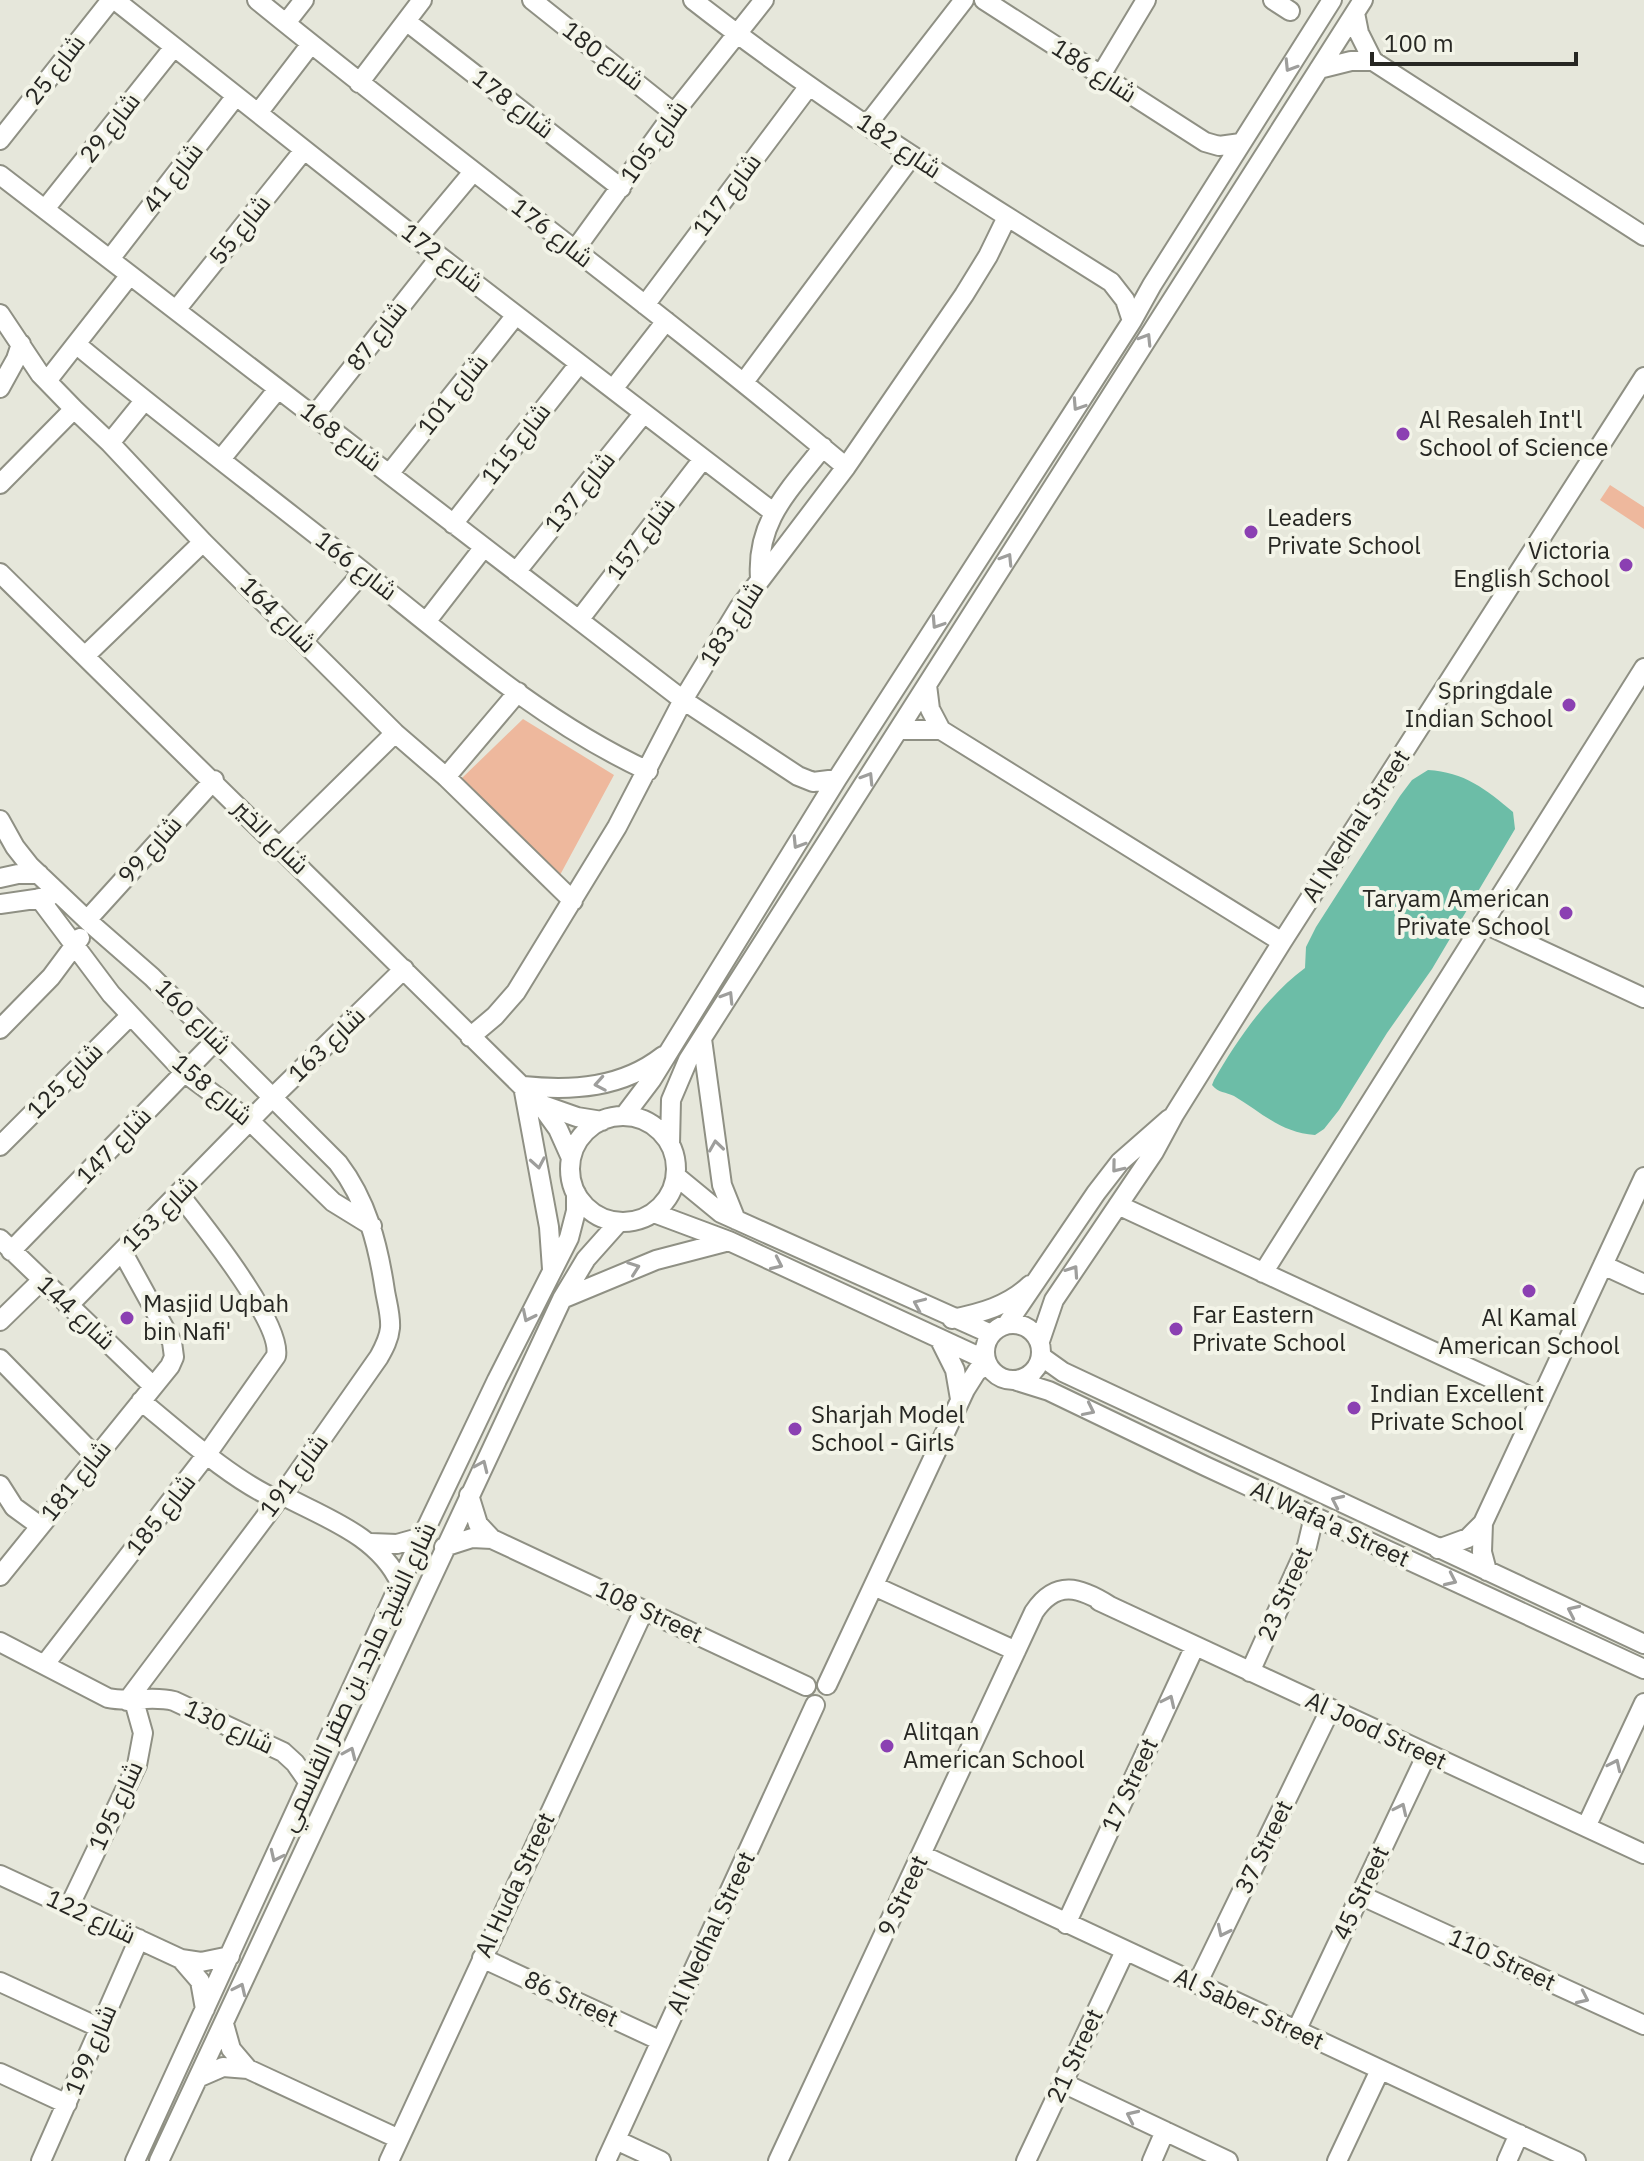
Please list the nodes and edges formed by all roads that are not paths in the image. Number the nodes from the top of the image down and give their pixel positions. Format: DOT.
graph roads {
  1 [pos="113,0"];
  2 [pos="257,0"];
  3 [pos="304,0"];
  4 [pos="422,0"];
  5 [pos="532,0"];
  6 [pos="693,0"];
  7 [pos="764,0"];
  8 [pos="964,0"];
  9 [pos="984,0"];
  10 [pos="1146,0"];
  11 [pos="1273,0"];
  12 [pos="1332,0"];
  13 [pos="1359,6"];
  14 [pos="1290,11"];
  15 [pos="406,21"];
  16 [pos="286,23"];
  17 [pos="738,35"];
  18 [pos="311,44"];
  19 [pos="174,47"];
  20 [pos="1373,61"];
  21 [pos="1319,69"];
  22 [pos="1101,75"];
  23 [pos="359,83"];
  24 [pos="809,86"];
  25 [pos="236,96"];
  26 [pos="258,113"];
  27 [pos="674,113"];
  28 [pos="867,125"];
  29 [pos="0,140"];
  30 [pos="1205,142"];
  31 [pos="1241,143"];
  32 [pos="304,150"];
  33 [pos="912,156"];
  34 [pos="473,172"];
  35 [pos="0,175"];
  36 [pos="1219,178"];
  37 [pos="621,188"];
  38 [pos="45,209"];
  39 [pos="1007,217"];
  40 [pos="1644,236"];
  41 [pos="417,239"];
  42 [pos="574,251"];
  43 [pos="440,257"];
  44 [pos="110,259"];
  45 [pos="130,275"];
  46 [pos="1111,282"];
  47 [pos="1152,285"];
  48 [pos="645,305"];
  49 [pos="176,310"];
  50 [pos="0,314"];
  51 [pos="516,315"];
  52 [pos="666,321"];
  53 [pos="1132,321"];
  54 [pos="21,344"];
  55 [pos="76,344"];
  56 [pos="579,364"];
  57 [pos="1644,377"];
  58 [pos="47,381"];
  59 [pos="744,382"];
  60 [pos="0,388"];
  61 [pos="278,389"];
  62 [pos="613,389"];
  63 [pos="144,401"];
  64 [pos="74,409"];
  65 [pos="644,413"];
  66 [pos="314,416"];
  67 [pos="110,443"];
  68 [pos="823,447"];
  69 [pos="221,459"];
  70 [pos="703,459"];
  71 [pos="846,467"];
  72 [pos="389,474"];
  73 [pos="0,484"];
  74 [pos="773,512"];
  75 [pos="453,524"];
  76 [pos="203,542"];
  77 [pos="484,547"];
  78 [pos="363,572"];
  79 [pos="516,572"];
  80 [pos="1,576"];
  81 [pos="760,578"];
  82 [pos="579,620"];
  83 [pos="426,622"];
  84 [pos="304,640"];
  85 [pos="86,655"];
  86 [pos="1644,668"];
  87 [pos="927,685"];
  88 [pos="518,692"];
  89 [pos="683,700"];
  90 [pos="898,730"];
  91 [pos="941,730"];
  92 [pos="395,733"];
  93 [pos="648,771"];
  94 [pos="798,776"];
  95 [pos="446,777"];
  96 [pos="837,779"];
  97 [pos="214,780"];
  98 [pos="816,815"];
  99 [pos="1,825"];
  100 [pos="280,846"];
  101 [pos="39,874"];
  102 [pos="0,878"];
  103 [pos="63,897"];
  104 [pos="39,898"];
  105 [pos="573,901"];
  106 [pos="0,904"];
  107 [pos="88,921"];
  108 [pos="1483,923"];
  109 [pos="1282,942"];
  110 [pos="75,947"];
  111 [pos="404,969"];
  112 [pos="1644,998"];
  113 [pos="130,1016"];
  114 [pos="0,1029"];
  115 [pos="470,1037"];
  116 [pos="702,1039"];
  117 [pos="216,1040"];
  118 [pos="668,1052"];
  119 [pos="185,1073"];
  120 [pos="523,1086"];
  121 [pos="273,1097"];
  122 [pos="540,1104"];
  123 [pos="1174,1115"];
  124 [pos="624,1116"];
  125 [pos="602,1121"];
  126 [pos="251,1122"];
  127 [pos="670,1144"];
  128 [pos="0,1146"];
  129 [pos="571,1158"];
  130 [pos="676,1176"];
  131 [pos="1644,1177"];
  132 [pos="576,1193"];
  133 [pos="179,1194"];
  134 [pos="1118,1205"];
  135 [pos="654,1213"];
  136 [pos="736,1220"];
  137 [pos="619,1222"];
  138 [pos="372,1226"];
  139 [pos="729,1241"];
  140 [pos="6,1245"];
  141 [pos="122,1251"];
  142 [pos="1603,1265"];
  143 [pos="552,1269"];
  144 [pos="1263,1273"];
  145 [pos="1040,1275"];
  146 [pos="41,1281"];
  147 [pos="1644,1284"];
  148 [pos="562,1299"];
  149 [pos="68,1306"];
  150 [pos="952,1319"];
  151 [pos="0,1321"];
  152 [pos="999,1329"];
  153 [pos="941,1342"];
  154 [pos="1041,1349"];
  155 [pos="0,1359"];
  156 [pos="997,1371"];
  157 [pos="153,1386"];
  158 [pos="141,1401"];
  159 [pos="1540,1401"];
  160 [pos="961,1402"];
  161 [pos="207,1454"];
  162 [pos="96,1457"];
  163 [pos="469,1495"];
  164 [pos="280,1497"];
  165 [pos="3,1499"];
  166 [pos="1310,1514"];
  167 [pos="1483,1523"];
  168 [pos="40,1526"];
  169 [pos="422,1537"];
  170 [pos="492,1539"];
  171 [pos="371,1543"];
  172 [pos="444,1547"];
  173 [pos="1438,1549"];
  174 [pos="1487,1571"];
  175 [pos="0,1576"];
  176 [pos="400,1583"];
  177 [pos="874,1586"];
  178 [pos="644,1610"];
  179 [pos="1026,1631"];
  180 [pos="0,1642"];
  181 [pos="1644,1644"];
  182 [pos="1195,1646"];
  183 [pos="1016,1651"];
  184 [pos="45,1664"];
  185 [pos="1644,1669"];
  186 [pos="1250,1672"];
  187 [pos="827,1685"];
  188 [pos="806,1686"];
  189 [pos="130,1701"];
  190 [pos="1644,1703"];
  191 [pos="815,1705"];
  192 [pos="1330,1710"];
  193 [pos="326,1748"];
  194 [pos="283,1752"];
  195 [pos="1427,1754"];
  196 [pos="309,1783"];
  197 [pos="1586,1827"];
  198 [pos="1644,1854"];
  199 [pos="922,1855"];
  200 [pos="0,1875"];
  201 [pos="1360,1895"];
  202 [pos="69,1907"];
  203 [pos="1066,1924"];
  204 [pos="139,1939"];
  205 [pos="1125,1951"];
  206 [pos="230,1956"];
  207 [pos="482,1958"];
  208 [pos="181,1959"];
  209 [pos="0,1982"];
  210 [pos="1197,1984"];
  211 [pos="205,2009"];
  212 [pos="224,2024"];
  213 [pos="1644,2025"];
  214 [pos="100,2028"];
  215 [pos="1296,2031"];
  216 [pos="661,2041"];
  217 [pos="248,2069"];
  218 [pos="1380,2070"];
  219 [pos="0,2073"];
  220 [pos="200,2077"];
  221 [pos="1063,2083"];
  222 [pos="161,2103"];
  223 [pos="67,2104"];
  224 [pos="1165,2131"];
  225 [pos="1519,2134"];
  226 [pos="399,2139"];
  227 [pos="616,2140"];
  228 [pos="41,2161"];
  229 [pos="135,2161"];
  230 [pos="148,2161"];
  231 [pos="159,2161"];
  232 [pos="389,2161"];
  233 [pos="606,2161"];
  234 [pos="661,2161"];
  235 [pos="778,2161"];
  236 [pos="1027,2161"];
  237 [pos="1152,2161"];
  238 [pos="1228,2161"];
  239 [pos="1337,2161"];
  240 [pos="1507,2161"];
  241 [pos="1576,2161"];
  1 -- 19 [label="street, شارع 172"];
  1 -- 29 [label="street, شارع 25"];
  2 -- 16 [label="street, شارع 176"];
  3 -- 16 [label="street"];
  4 -- 15 [label="street"];
  5 -- 27 [label="street, شارع 180"];
  6 -- 17 [label="street, شارع 182"];
  7 -- 17 [label="street, شارع 105"];
  8 -- 28 [label="street"];
  9 -- 22 [label="street, شارع 186"];
  10 -- 22 [label="street"];
  11 -- 14 [label="street"];
  12 -- 31 [label="street, one-way"];
  13 -- 20 [label="street"];
  13 -- 21 [label="street"];
  15 -- 23 [label="street"];
  15 -- 37 [label="street, شارع 178"];
  16 -- 18 [label="street, شارع 176"];
  17 -- 24 [label="street, شارع 182"];
  17 -- 27 [label="street, شارع 105"];
  18 -- 23 [label="street, شارع 176"];
  18 -- 26 [label="street"];
  19 -- 25 [label="street, شارع 172"];
  19 -- 38 [label="street, شارع 29"];
  20 -- 21 [label="street"];
  20 -- 40 [label="street"];
  87 -- 21 [label="street, one-way"];
  22 -- 30 [label="street, شارع 186"];
  23 -- 34 [label="street, شارع 176"];
  24 -- 28 [label="street, شارع 182"];
  24 -- 48 [label="street, شارع 117"];
  25 -- 26 [label="street, شارع 172"];
  25 -- 44 [label="street, شارع 41"];
  26 -- 32 [label="street, شارع 172"];
  27 -- 37 [label="street, شارع 105"];
  28 -- 33 [label="street, شارع 182"];
  30 -- 31 [label="street"];
  30 -- 36 [label="street"];
  31 -- 36 [label="street"];
  32 -- 41 [label="street, شارع 172"];
  32 -- 49 [label="street, شارع 55"];
  33 -- 39 [label="street, شارع 182"];
  33 -- 59 [label="street"];
  34 -- 41 [label="street"];
  34 -- 42 [label="street, شارع 176"];
  35 -- 38 [label="street, شارع 168"];
  36 -- 47 [label="street"];
  37 -- 42 [label="street, شارع 105"];
  38 -- 44 [label="street, شارع 168"];
  39 -- 46 [label="street, شارع 182"];
  39 -- 71 [label="street, شارع 183"];
  41 -- 43 [label="street, شارع 172"];
  42 -- 48 [label="street, شارع 176"];
  43 -- 51 [label="street, شارع 172"];
  43 -- 66 [label="street, شارع 87"];
  44 -- 45 [label="street, شارع 168"];
  45 -- 49 [label="street, شارع 168"];
  45 -- 55 [label="street"];
  46 -- 47 [label="street, شارع 182"];
  46 -- 53 [label="street, شارع 182"];
  47 -- 53 [label="street"];
  48 -- 52 [label="street, شارع 176"];
  49 -- 61 [label="street, شارع 168"];
  50 -- 54 [label="street, شارع 164"];
  51 -- 56 [label="street, شارع 172"];
  51 -- 72 [label="street, شارع 101"];
  52 -- 59 [label="street, شارع 176"];
  52 -- 62 [label="street"];
  53 -- 96 [label="street, one-way"];
  54 -- 58 [label="street, شارع 164"];
  54 -- 60 [label="street"];
  55 -- 58 [label="street"];
  55 -- 63 [label="street, شارع 166"];
  56 -- 62 [label="street, شارع 172"];
  56 -- 75 [label="street, شارع 115"];
  57 -- 109 [label="street, Al Nedhal Street"];
  58 -- 64 [label="street, شارع 164"];
  59 -- 68 [label="street, شارع 176"];
  61 -- 66 [label="street, شارع 168"];
  61 -- 69 [label="street"];
  62 -- 65 [label="street, شارع 172"];
  63 -- 67 [label="street"];
  63 -- 69 [label="street, شارع 166"];
  64 -- 67 [label="street, شارع 164"];
  64 -- 73 [label="street"];
  65 -- 70 [label="street, شارع 172"];
  65 -- 79 [label="street, شارع 137"];
  66 -- 72 [label="street, شارع 168"];
  67 -- 76 [label="street, شارع 164"];
  68 -- 71 [label="street, شارع 176"];
  68 -- 74 [label="street"];
  69 -- 78 [label="street, شارع 166"];
  70 -- 74 [label="street, شارع 172"];
  70 -- 82 [label="street, شارع 157"];
  71 -- 81 [label="street, شارع 183"];
  72 -- 75 [label="street, شارع 168"];
  74 -- 81 [label="street"];
  75 -- 77 [label="street, شارع 168"];
  76 -- 84 [label="street, شارع 164"];
  76 -- 85 [label="street"];
  77 -- 79 [label="street, شارع 168"];
  77 -- 83 [label="street"];
  78 -- 83 [label="street, شارع 166"];
  78 -- 84 [label="street"];
  79 -- 82 [label="street, شارع 168"];
  80 -- 85 [label="street, شارع الخير"];
  81 -- 89 [label="street, شارع 183"];
  82 -- 89 [label="street, شارع 168"];
  83 -- 88 [label="street, شارع 166"];
  84 -- 92 [label="street, شارع 164"];
  85 -- 97 [label="street, شارع الخير"];
  86 -- 108 [label="street"];
  87 -- 90 [label="street"];
  87 -- 91 [label="street"];
  88 -- 93 [label="street, شارع 166"];
  88 -- 95 [label="street"];
  89 -- 93 [label="street, شارع 183"];
  89 -- 94 [label="street, شارع 168"];
  90 -- 91 [label="street"];
  116 -- 90 [label="street, one-way"];
  91 -- 109 [label="street"];
  92 -- 95 [label="street, شارع 164"];
  92 -- 100 [label="street"];
  93 -- 105 [label="street, شارع 183"];
  94 -- 96 [label="street"];
  94 -- 98 [label="street"];
  95 -- 105 [label="street, شارع 164"];
  96 -- 98 [label="street"];
  97 -- 100 [label="street, شارع الخير"];
  97 -- 107 [label="street, شارع 99"];
  98 -- 118 [label="street, one-way"];
  99 -- 101 [label="street, شارع 160"];
  100 -- 111 [label="street, شارع الخير"];
  101 -- 102 [label="street"];
  101 -- 103 [label="street, شارع 160"];
  103 -- 104 [label="street"];
  103 -- 107 [label="street, شارع 160"];
  104 -- 106 [label="street"];
  104 -- 110 [label="street, شارع 158"];
  105 -- 115 [label="street, شارع 183"];
  107 -- 110 [label="street, شارع 99"];
  107 -- 117 [label="street, شارع 160"];
  108 -- 112 [label="street"];
  108 -- 144 [label="street"];
  109 -- 123 [label="street, Al Nedhal Street"];
  110 -- 113 [label="street, شارع 158"];
  110 -- 114 [label="street, شارع 99"];
  111 -- 115 [label="street, شارع الخير"];
  111 -- 121 [label="street, شارع 163"];
  113 -- 119 [label="street, شارع 158"];
  113 -- 128 [label="street, شارع 125"];
  115 -- 120 [label="street, شارع الخير"];
  116 -- 127 [label="street"];
  136 -- 116 [label="street, one-way"];
  117 -- 119 [label="street, شارع 147"];
  117 -- 121 [label="street, شارع 160"];
  118 -- 120 [label="street, one-way"];
  118 -- 124 [label="street"];
  119 -- 126 [label="street, شارع 158"];
  119 -- 140 [label="street, شارع 147"];
  120 -- 122 [label="street, شارع الخير"];
  120 -- 143 [label="street, one-way"];
  121 -- 126 [label="street, شارع 163"];
  121 -- 138 [label="street, شارع 160"];
  122 -- 125 [label="street, شارع الخير"];
  122 -- 129 [label="street, شارع الخير"];
  123 -- 134 [label="street, Al Nedhal Street"];
  123 -- 145 [label="street, Al Nedhal Street, one-way"];
  124 -- 125 [label="street"];
  124 -- 127 [label="street"];
  125 -- 129 [label="street"];
  126 -- 133 [label="street, شارع 153"];
  126 -- 138 [label="street, شارع 158"];
  127 -- 130 [label="street"];
  129 -- 132 [label="street"];
  130 -- 135 [label="street"];
  130 -- 136 [label="street"];
  131 -- 142 [label="street"];
  132 -- 137 [label="street"];
  132 -- 143 [label="street, شارع الشيخ ماجد بن صقر القاسمي"];
  133 -- 141 [label="street, شارع 153"];
  133 -- 161 [label="street, شارع 185"];
  134 -- 144 [label="street"];
  154 -- 134 [label="street, Al Nedhal Street, one-way"];
  135 -- 137 [label="street"];
  135 -- 139 [label="street, Al Wafa'a Street"];
  150 -- 136 [label="street, one-way"];
  137 -- 148 [label="street, شارع الشيخ ماجد بن صقر القاسمي"];
  138 -- 164 [label="street, شارع 191"];
  148 -- 139 [label="street, one-way"];
  139 -- 153 [label="street, Al Wafa'a Street, one-way"];
  140 -- 146 [label="street, شارع 144"];
  141 -- 149 [label="street, شارع 153"];
  141 -- 157 [label="street, شارع 181"];
  142 -- 147 [label="street"];
  142 -- 159 [label="street"];
  143 -- 169 [label="street, شارع الشيخ ماجد بن صقر القاسمي, one-way"];
  144 -- 159 [label="street"];
  145 -- 150 [label="street"];
  145 -- 152 [label="street, Al Nedhal Street"];
  146 -- 149 [label="street, شارع 144"];
  146 -- 151 [label="street"];
  163 -- 148 [label="street, شارع الشيخ ماجد بن صقر القاسمي, one-way"];
  149 -- 157 [label="street, شارع 144"];
  150 -- 152 [label="street"];
  152 -- 154 [label="street"];
  152 -- 156 [label="street"];
  153 -- 156 [label="street, Al Wafa'a Street"];
  153 -- 160 [label="street"];
  154 -- 156 [label="street"];
  173 -- 154 [label="street, Al Wafa'a Street, one-way"];
  155 -- 162 [label="street"];
  156 -- 160 [label="street"];
  156 -- 166 [label="street, Al Wafa'a Street, one-way"];
  157 -- 158 [label="street, شارع 181"];
  158 -- 161 [label="street"];
  158 -- 162 [label="street, شارع 181"];
  159 -- 167 [label="street"];
  160 -- 177 [label="street"];
  161 -- 164 [label="street"];
  161 -- 184 [label="street, شارع 185"];
  162 -- 168 [label="street, شارع 181"];
  163 -- 170 [label="street"];
  163 -- 172 [label="street, شارع الشيخ ماجد بن صقر القاسمي"];
  164 -- 171 [label="street"];
  164 -- 189 [label="street, شارع 191"];
  165 -- 168 [label="street"];
  166 -- 185 [label="street, Al Wafa'a Street, one-way"];
  166 -- 186 [label="street, 23 Street"];
  167 -- 173 [label="street"];
  167 -- 174 [label="street"];
  168 -- 175 [label="street, شارع 181"];
  169 -- 171 [label="street"];
  169 -- 176 [label="street, شارع الشيخ ماجد بن صقر القاسمي"];
  170 -- 172 [label="street"];
  170 -- 178 [label="street, 108 Street"];
  171 -- 176 [label="street"];
  212 -- 172 [label="street, شارع الشيخ ماجد بن صقر القاسمي, one-way"];
  173 -- 174 [label="street, Al Wafa'a Street"];
  181 -- 174 [label="street, Al Wafa'a Street, one-way"];
  176 -- 193 [label="street, شارع الشيخ ماجد بن صقر القاسمي"];
  177 -- 183 [label="street"];
  177 -- 187 [label="street"];
  178 -- 188 [label="street, 108 Street"];
  178 -- 207 [label="street, Al Huda Street"];
  179 -- 182 [label="street, Al Jood Street"];
  179 -- 183 [label="street, 9 Street"];
  180 -- 184 [label="street, شارع 130"];
  182 -- 186 [label="street, Al Jood Street"];
  203 -- 182 [label="street, 17 Street, one-way"];
  183 -- 199 [label="street, 9 Street"];
  184 -- 189 [label="street, شارع 130"];
  186 -- 192 [label="street, Al Jood Street"];
  187 -- 188 [label="street"];
  187 -- 191 [label="street"];
  188 -- 191 [label="street"];
  189 -- 194 [label="street, شارع 130"];
  189 -- 202 [label="street, شارع 195"];
  197 -- 190 [label="street, one-way"];
  191 -- 216 [label="street, Al Nedhal Street"];
  192 -- 195 [label="street, Al Jood Street"];
  192 -- 210 [label="street, 37 Street, one-way"];
  193 -- 194 [label="street, شارع 130"];
  193 -- 196 [label="street, شارع الشيخ ماجد بن صقر القاسمي"];
  194 -- 196 [label="street, شارع 130"];
  195 -- 197 [label="street, Al Jood Street"];
  201 -- 195 [label="street, 45 Street, one-way"];
  196 -- 206 [label="street, شارع الشيخ ماجد بن صقر القاسمي, one-way"];
  197 -- 198 [label="street, Al Jood Street"];
  199 -- 203 [label="street, Al Saber Street"];
  199 -- 235 [label="street, 9 Street"];
  200 -- 202 [label="street, شارع 122"];
  201 -- 213 [label="street, 110 Street, one-way"];
  201 -- 215 [label="street, 45 Street"];
  202 -- 204 [label="street, شارع 122"];
  203 -- 205 [label="street, Al Saber Street"];
  204 -- 208 [label="street, شارع 122"];
  204 -- 214 [label="street, شارع 199"];
  205 -- 210 [label="street, Al Saber Street"];
  205 -- 221 [label="street, 21 Street"];
  206 -- 208 [label="street, شارع 122"];
  206 -- 211 [label="street, شارع الشيخ ماجد بن صقر القاسمي"];
  207 -- 216 [label="street, 86 Street"];
  207 -- 226 [label="street, Al Huda Street"];
  208 -- 211 [label="street"];
  209 -- 214 [label="street"];
  210 -- 215 [label="street, Al Saber Street"];
  211 -- 222 [label="street, شارع الشيخ ماجد بن صقر القاسمي"];
  212 -- 217 [label="street"];
  212 -- 220 [label="street, شارع الشيخ ماجد بن صقر القاسمي"];
  214 -- 223 [label="street, شارع 199"];
  215 -- 218 [label="street, Al Saber Street"];
  216 -- 227 [label="street, Al Nedhal Street"];
  217 -- 220 [label="street"];
  217 -- 226 [label="street"];
  218 -- 225 [label="street, Al Saber Street"];
  218 -- 239 [label="street"];
  219 -- 223 [label="street"];
  220 -- 231 [label="street, شارع الشيخ ماجد بن صقر القاسمي"];
  224 -- 221 [label="street, one-way"];
  221 -- 236 [label="street, 21 Street"];
  222 -- 229 [label="street, شارع الشيخ ماجد بن صقر القاسمي"];
  222 -- 230 [label="street"];
  223 -- 228 [label="street, شارع 199"];
  224 -- 237 [label="street"];
  224 -- 238 [label="street"];
  225 -- 240 [label="street"];
  225 -- 241 [label="street, Al Saber Street"];
  226 -- 232 [label="street, Al Huda Street"];
  227 -- 233 [label="street, Al Nedhal Street"];
  227 -- 234 [label="street"];
}
